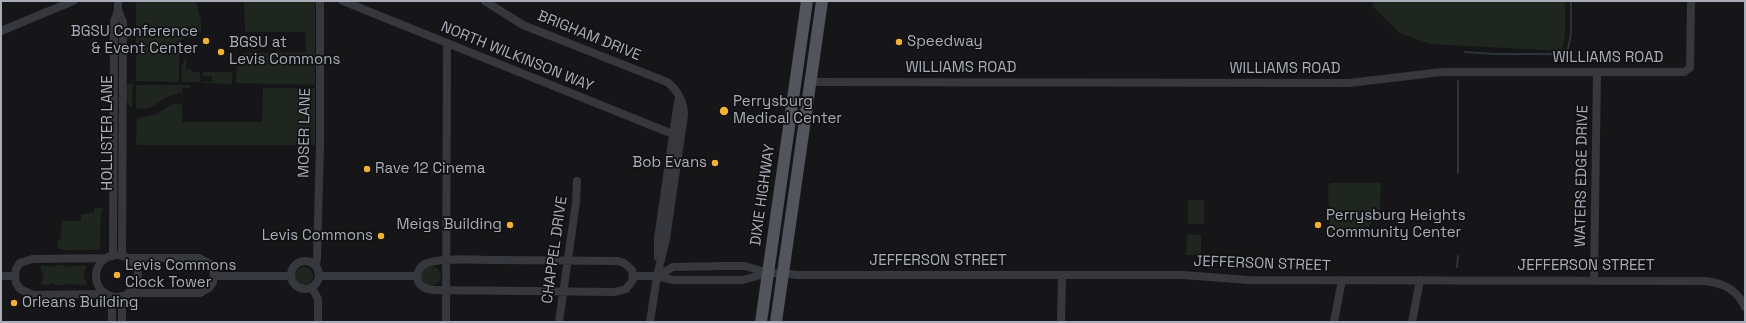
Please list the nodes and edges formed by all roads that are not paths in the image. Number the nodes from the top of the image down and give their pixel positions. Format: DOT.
graph roads {
  1 [pos="73,1"];
  2 [pos="118,1"];
  3 [pos="320,1"];
  4 [pos="343,1"];
  5 [pos="485,1"];
  6 [pos="808,1"];
  7 [pos="822,1"];
  8 [pos="1691,1"];
  9 [pos="118,10"];
  10 [pos="1,32"];
  11 [pos="447,44"];
  12 [pos="1597,72"];
  13 [pos="811,82"];
  14 [pos="677,136"];
  15 [pos="577,181"];
  16 [pos="109,257"];
  17 [pos="125,257"];
  18 [pos="447,260"];
  19 [pos="568,261"];
  20 [pos="316,265"];
  21 [pos="768,273"];
  22 [pos="783,273"];
  23 [pos="1,276"];
  24 [pos="15,276"];
  25 [pos="214,276"];
  26 [pos="290,276"];
  27 [pos="320,276"];
  28 [pos="417,276"];
  29 [pos="633,276"];
  30 [pos="657,276"];
  31 [pos="1062,276"];
  32 [pos="1342,280"];
  33 [pos="1420,280"];
  34 [pos="1594,280"];
  35 [pos="312,288"];
  36 [pos="446,290"];
  37 [pos="564,292"];
  38 [pos="109,295"];
  39 [pos="125,295"];
  40 [pos="1745,307"];
  41 [pos="112,322"];
  42 [pos="122,322"];
  43 [pos="318,322"];
  44 [pos="446,322"];
  45 [pos="559,322"];
  46 [pos="650,322"];
  47 [pos="761,322"];
  48 [pos="776,322"];
  49 [pos="1061,322"];
  50 [pos="1334,322"];
  51 [pos="1412,322"];
  1 -- 10 [label="street"];
  2 -- 9 [label="street, HOLLISTER LANE"];
  3 -- 20 [label="street, MOSER LANE"];
  4 -- 11 [label="street, NORTH WILKINSON WAY"];
  5 -- 14 [label="street, BRIGHAM DRIVE"];
  6 -- 21 [label="main road, DIXIE HIGHWAY"];
  7 -- 13 [label="main road, DIXIE HIGHWAY"];
  8 -- 12 [label="street, WILLIAMS ROAD"];
  9 -- 16 [label="street, HOLLISTER LANE"];
  9 -- 17 [label="street, HOLLISTER LANE"];
  11 -- 14 [label="street, NORTH WILKINSON WAY"];
  11 -- 18 [label="street"];
  12 -- 13 [label="street, WILLIAMS ROAD"];
  12 -- 34 [label="street, WATERS EDGE DRIVE"];
  13 -- 22 [label="main road, DIXIE HIGHWAY"];
  14 -- 30 [label="street, BRIGHAM DRIVE"];
  15 -- 19 [label="street, CHAPPEL DRIVE"];
  16 -- 17 [label="street"];
  16 -- 24 [label="street"];
  16 -- 38 [label="street"];
  17 -- 25 [label="street"];
  17 -- 39 [label="street"];
  18 -- 19 [label="street"];
  18 -- 28 [label="street"];
  18 -- 36 [label="street"];
  19 -- 29 [label="street"];
  19 -- 37 [label="street, CHAPPEL DRIVE"];
  20 -- 26 [label="street"];
  20 -- 27 [label="street"];
  21 -- 22 [label="street, JEFFERSON STREET"];
  21 -- 30 [label="street"];
  21 -- 30 [label="street"];
  21 -- 47 [label="main road, DIXIE HIGHWAY"];
  22 -- 31 [label="street, JEFFERSON STREET"];
  22 -- 48 [label="main road, DIXIE HIGHWAY"];
  23 -- 24 [label="street"];
  24 -- 38 [label="street"];
  25 -- 26 [label="street"];
  25 -- 39 [label="street"];
  26 -- 35 [label="street"];
  27 -- 28 [label="street"];
  27 -- 35 [label="street"];
  28 -- 36 [label="street"];
  29 -- 30 [label="street"];
  29 -- 37 [label="street"];
  30 -- 46 [label="street, BRIGHAM DRIVE"];
  31 -- 32 [label="street, JEFFERSON STREET"];
  31 -- 49 [label="street"];
  32 -- 33 [label="street, JEFFERSON STREET"];
  32 -- 50 [label="street"];
  33 -- 34 [label="street, JEFFERSON STREET"];
  33 -- 51 [label="street"];
  34 -- 40 [label="street, JEFFERSON STREET"];
  35 -- 43 [label="street"];
  36 -- 37 [label="street"];
  36 -- 44 [label="street"];
  37 -- 45 [label="street, CHAPPEL DRIVE"];
  38 -- 39 [label="street"];
  38 -- 41 [label="street"];
  39 -- 42 [label="street"];
}
